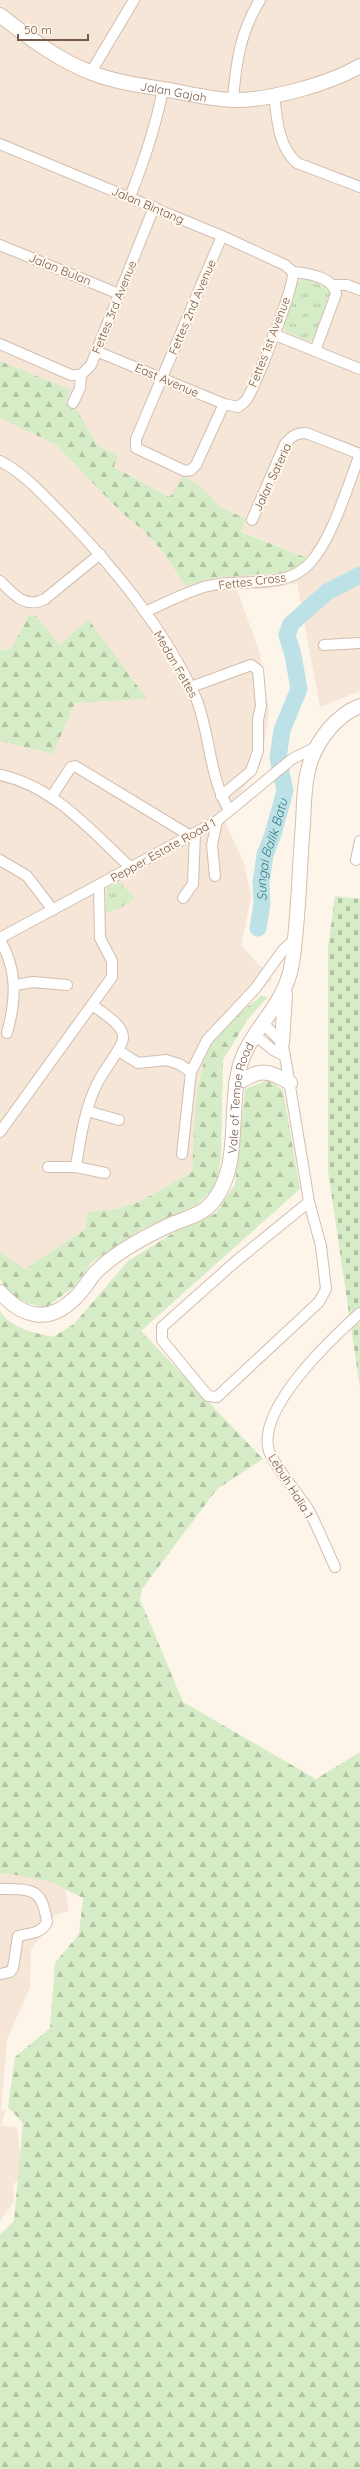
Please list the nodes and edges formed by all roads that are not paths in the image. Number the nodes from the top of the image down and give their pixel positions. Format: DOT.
graph roads {
  1 [pos="134,0"];
  2 [pos="260,0"];
  3 [pos="0,15"];
  4 [pos="360,66"];
  5 [pos="91,72"];
  6 [pos="163,89"];
  7 [pos="274,95"];
  8 [pos="233,100"];
  9 [pos="0,144"];
  10 [pos="360,186"];
  11 [pos="130,197"];
  12 [pos="154,208"];
  13 [pos="222,236"];
  14 [pos="0,245"];
  15 [pos="293,272"];
  16 [pos="333,285"];
  17 [pos="360,290"];
  18 [pos="119,294"];
  19 [pos="273,334"];
  20 [pos="0,344"];
  21 [pos="96,351"];
  22 [pos="315,351"];
  23 [pos="360,369"];
  24 [pos="81,375"];
  25 [pos="162,378"];
  26 [pos="72,403"];
  27 [pos="224,404"];
  28 [pos="238,407"];
  29 [pos="360,454"];
  30 [pos="0,461"];
  31 [pos="252,520"];
  32 [pos="100,554"];
  33 [pos="0,581"];
  34 [pos="145,612"];
  35 [pos="360,643"];
  36 [pos="324,645"];
  37 [pos="191,687"];
  38 [pos="360,706"];
  39 [pos="316,747"];
  40 [pos="0,775"];
  41 [pos="52,796"];
  42 [pos="221,796"];
  43 [pos="229,810"];
  44 [pos="216,821"];
  45 [pos="192,834"];
  46 [pos="360,841"];
  47 [pos="0,860"];
  48 [pos="356,860"];
  49 [pos="130,867"];
  50 [pos="215,876"];
  51 [pos="99,886"];
  52 [pos="183,898"];
  53 [pos="53,910"];
  54 [pos="0,939"];
  55 [pos="294,940"];
  56 [pos="15,985"];
  57 [pos="67,985"];
  58 [pos="286,986"];
  59 [pos="93,1005"];
  60 [pos="264,1024"];
  61 [pos="7,1033"];
  62 [pos="255,1035"];
  63 [pos="283,1050"];
  64 [pos="119,1051"];
  65 [pos="191,1072"];
  66 [pos="290,1083"];
  67 [pos="236,1084"];
  68 [pos="87,1111"];
  69 [pos="119,1120"];
  70 [pos="0,1132"];
  71 [pos="182,1154"];
  72 [pos="48,1167"];
  73 [pos="76,1167"];
  74 [pos="105,1173"];
  75 [pos="309,1202"];
  76 [pos="0,1292"];
  77 [pos="360,1313"];
  78 [pos="335,1567"];
  79 [pos="0,1889"];
  80 [pos="0,1974"];
  1 -- 5 [label="street"];
  2 -- 8 [label="street"];
  3 -- 5 [label="main road, Jalan Gajah"];
  4 -- 7 [label="main road, Jalan Gajah"];
  5 -- 6 [label="main road, Jalan Gajah"];
  6 -- 8 [label="main road, Jalan Gajah"];
  6 -- 11 [label="street"];
  7 -- 8 [label="main road, Jalan Gajah"];
  7 -- 10 [label="street"];
  9 -- 11 [label="street, Jalan Bintang"];
  11 -- 12 [label="street, Jalan Bintang"];
  12 -- 13 [label="street, Jalan Bintang"];
  12 -- 18 [label="street, Fettes 3rd Avenue"];
  13 -- 15 [label="street, Jalan Bintang"];
  13 -- 25 [label="street, Fettes 2nd Avenue"];
  14 -- 18 [label="street, Jalan Bulan"];
  15 -- 16 [label="street"];
  15 -- 19 [label="street, Fettes 1st Avenue"];
  16 -- 17 [label="street"];
  16 -- 22 [label="street"];
  18 -- 21 [label="street, Fettes 3rd Avenue"];
  19 -- 22 [label="street"];
  19 -- 28 [label="street, Fettes 1st Avenue"];
  20 -- 24 [label="street"];
  21 -- 24 [label="street, Fettes 3rd Avenue"];
  21 -- 25 [label="street, East Avenue"];
  22 -- 23 [label="street"];
  24 -- 26 [label="street, Fettes 3rd Avenue"];
  25 -- 27 [label="street, East Avenue"];
  25 -- 27 [label="street, Fettes 2nd Avenue"];
  27 -- 28 [label="street, East Avenue"];
  29 -- 31 [label="street, Jalan Sateria"];
  29 -- 34 [label="street, Fettes Cross"];
  30 -- 32 [label="street, Medan Fettes"];
  32 -- 33 [label="street"];
  32 -- 34 [label="street, Medan Fettes"];
  34 -- 37 [label="street, Medan Fettes"];
  35 -- 36 [label="street"];
  37 -- 42 [label="street, Medan Fettes"];
  37 -- 42 [label="street"];
  38 -- 39 [label="main road, Vale of Tempe Road"];
  39 -- 43 [label="street, Pepper Estate Road 1"];
  39 -- 55 [label="main road, Vale of Tempe Road"];
  40 -- 41 [label="street"];
  41 -- 45 [label="street"];
  41 -- 49 [label="street"];
  42 -- 43 [label="street, Medan Fettes"];
  43 -- 44 [label="street, Pepper Estate Road 1"];
  44 -- 45 [label="street, Pepper Estate Road 1"];
  44 -- 50 [label="street"];
  45 -- 49 [label="street, Pepper Estate Road 1"];
  45 -- 52 [label="street"];
  46 -- 48 [label="street"];
  47 -- 53 [label="street"];
  49 -- 51 [label="street, Pepper Estate Road 1"];
  51 -- 53 [label="street, Pepper Estate Road 1"];
  51 -- 59 [label="street"];
  53 -- 54 [label="street, Pepper Estate Road 1"];
  54 -- 56 [label="street"];
  55 -- 58 [label="main road, Vale of Tempe Road"];
  55 -- 65 [label="street"];
  56 -- 57 [label="street"];
  56 -- 61 [label="street"];
  58 -- 60 [label="main road, Vale of Tempe Road"];
  58 -- 63 [label="main road"];
  59 -- 64 [label="street"];
  59 -- 70 [label="street"];
  60 -- 62 [label="main road, Vale of Tempe Road"];
  60 -- 63 [label="street"];
  62 -- 63 [label="street"];
  62 -- 67 [label="main road, Vale of Tempe Road"];
  63 -- 66 [label="street"];
  64 -- 65 [label="street"];
  64 -- 68 [label="street"];
  65 -- 71 [label="street"];
  66 -- 67 [label="main road"];
  66 -- 75 [label="street"];
  67 -- 76 [label="main road, Vale of Tempe Road"];
  68 -- 69 [label="street"];
  68 -- 73 [label="street"];
  72 -- 73 [label="street"];
  73 -- 74 [label="street"];
  75 -- 75 [label="street"];
  77 -- 78 [label="street, Lebuh Halia 1"];
  79 -- 80 [label="street"];
}
